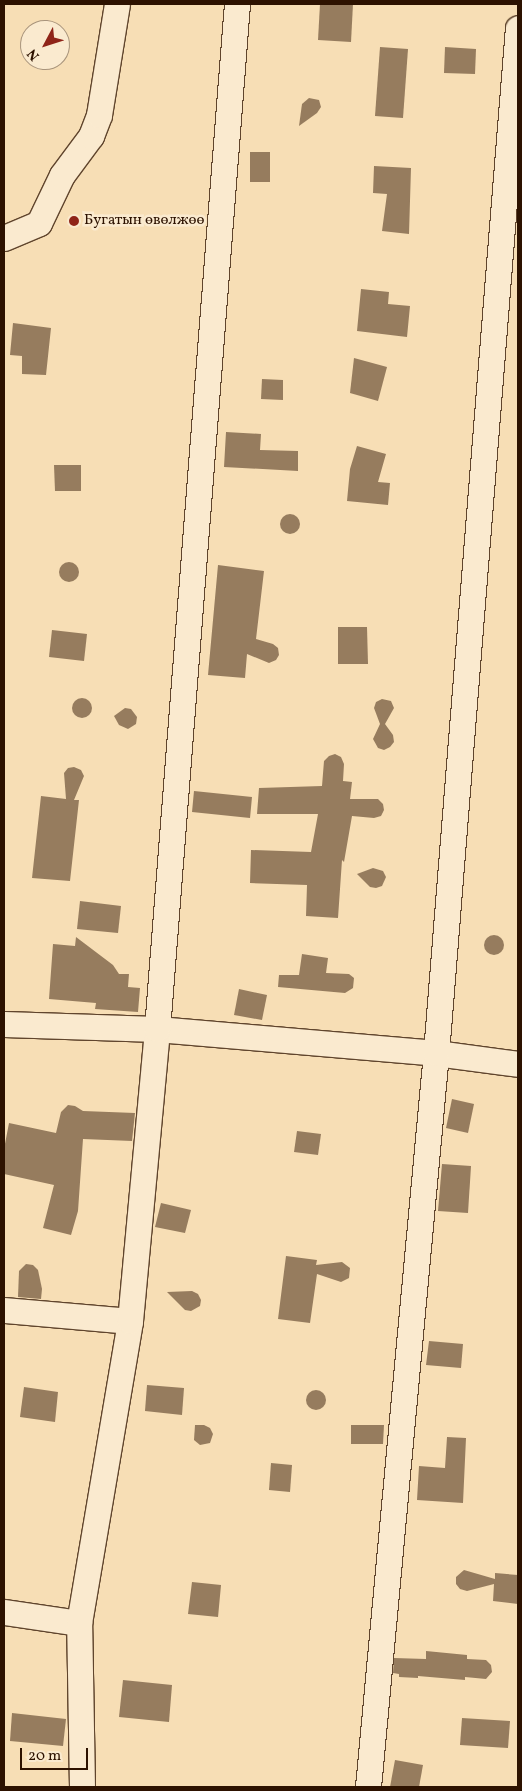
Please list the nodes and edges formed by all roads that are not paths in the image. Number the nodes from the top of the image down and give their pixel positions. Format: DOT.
graph roads {
  1 [pos="117,4"];
  2 [pos="237,4"];
  3 [pos="518,28"];
  4 [pos="4,238"];
  5 [pos="4,1024"];
  6 [pos="157,1029"];
  7 [pos="436,1053"];
  8 [pos="518,1064"];
  9 [pos="4,1310"];
  10 [pos="130,1321"];
  11 [pos="4,1612"];
  12 [pos="79,1624"];
  13 [pos="82,1787"];
  14 [pos="368,1787"];
  1 -- 4 [label="street"];
  2 -- 6 [label="street"];
  3 -- 7 [label="street"];
  5 -- 6 [label="street"];
  6 -- 7 [label="street"];
  6 -- 10 [label="street"];
  7 -- 8 [label="street"];
  7 -- 14 [label="street"];
  9 -- 10 [label="street"];
  10 -- 12 [label="street"];
  11 -- 12 [label="street"];
  12 -- 13 [label="street"];
}
